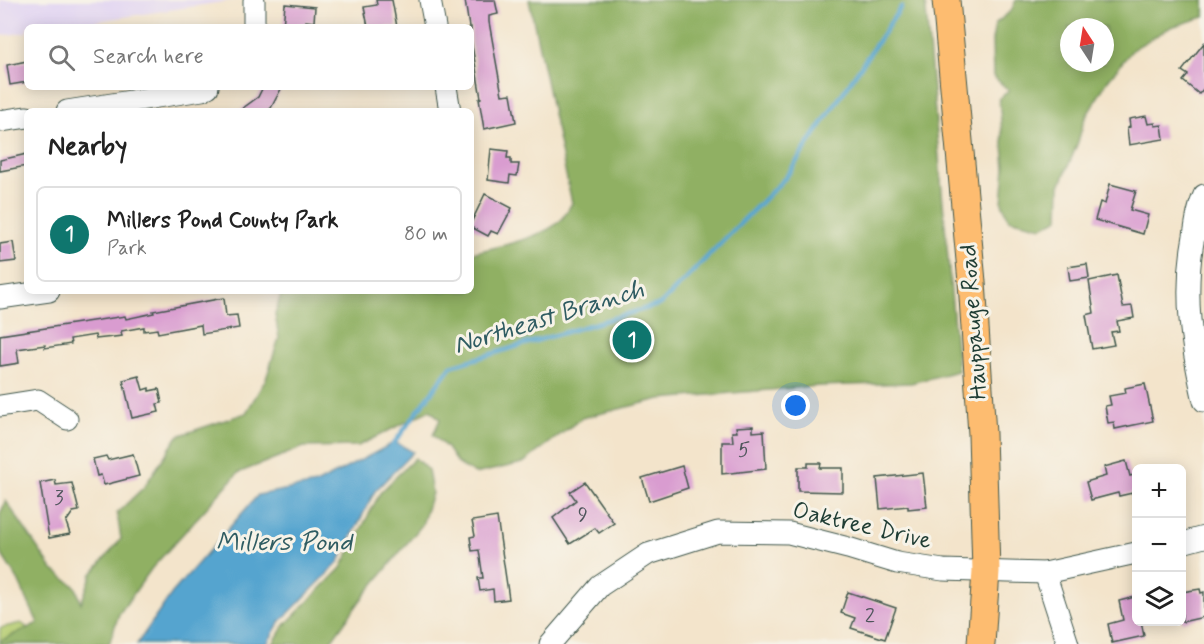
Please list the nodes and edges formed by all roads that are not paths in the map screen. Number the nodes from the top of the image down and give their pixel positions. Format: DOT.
graph roads {
  1 [pos="254,0"];
  2 [pos="430,0"];
  3 [pos="946,0"];
  4 [pos="254,24"];
  5 [pos="434,24"];
  6 [pos="202,90"];
  7 [pos="446,90"];
  8 [pos="86,108"];
  9 [pos="450,108"];
  10 [pos="24,117"];
  11 [pos="0,121"];
  12 [pos="1204,195"];
  13 [pos="28,294"];
  14 [pos="0,298"];
  15 [pos="1204,402"];
  16 [pos="0,406"];
  17 [pos="66,419"];
  18 [pos="1204,537"];
  19 [pos="1186,542"];
  20 [pos="1132,554"];
  21 [pos="986,571"];
  22 [pos="1045,573"];
  23 [pos="550,644"];
  24 [pos="981,644"];
  25 [pos="1068,644"];
  1 -- 4 [label="street"];
  2 -- 5 [label="street"];
  3 -- 21 [label="main road, Hauppauge Road"];
  6 -- 8 [label="street"];
  7 -- 9 [label="street"];
  10 -- 11 [label="street"];
  12 -- 15 [label="street"];
  13 -- 14 [label="street"];
  16 -- 17 [label="street"];
  18 -- 19 [label="street"];
  20 -- 22 [label="street, Oaktree Drive"];
  21 -- 22 [label="street, Oaktree Drive"];
  21 -- 23 [label="street, Oaktree Drive"];
  21 -- 24 [label="main road, Hauppauge Road"];
  22 -- 25 [label="street"];
}
